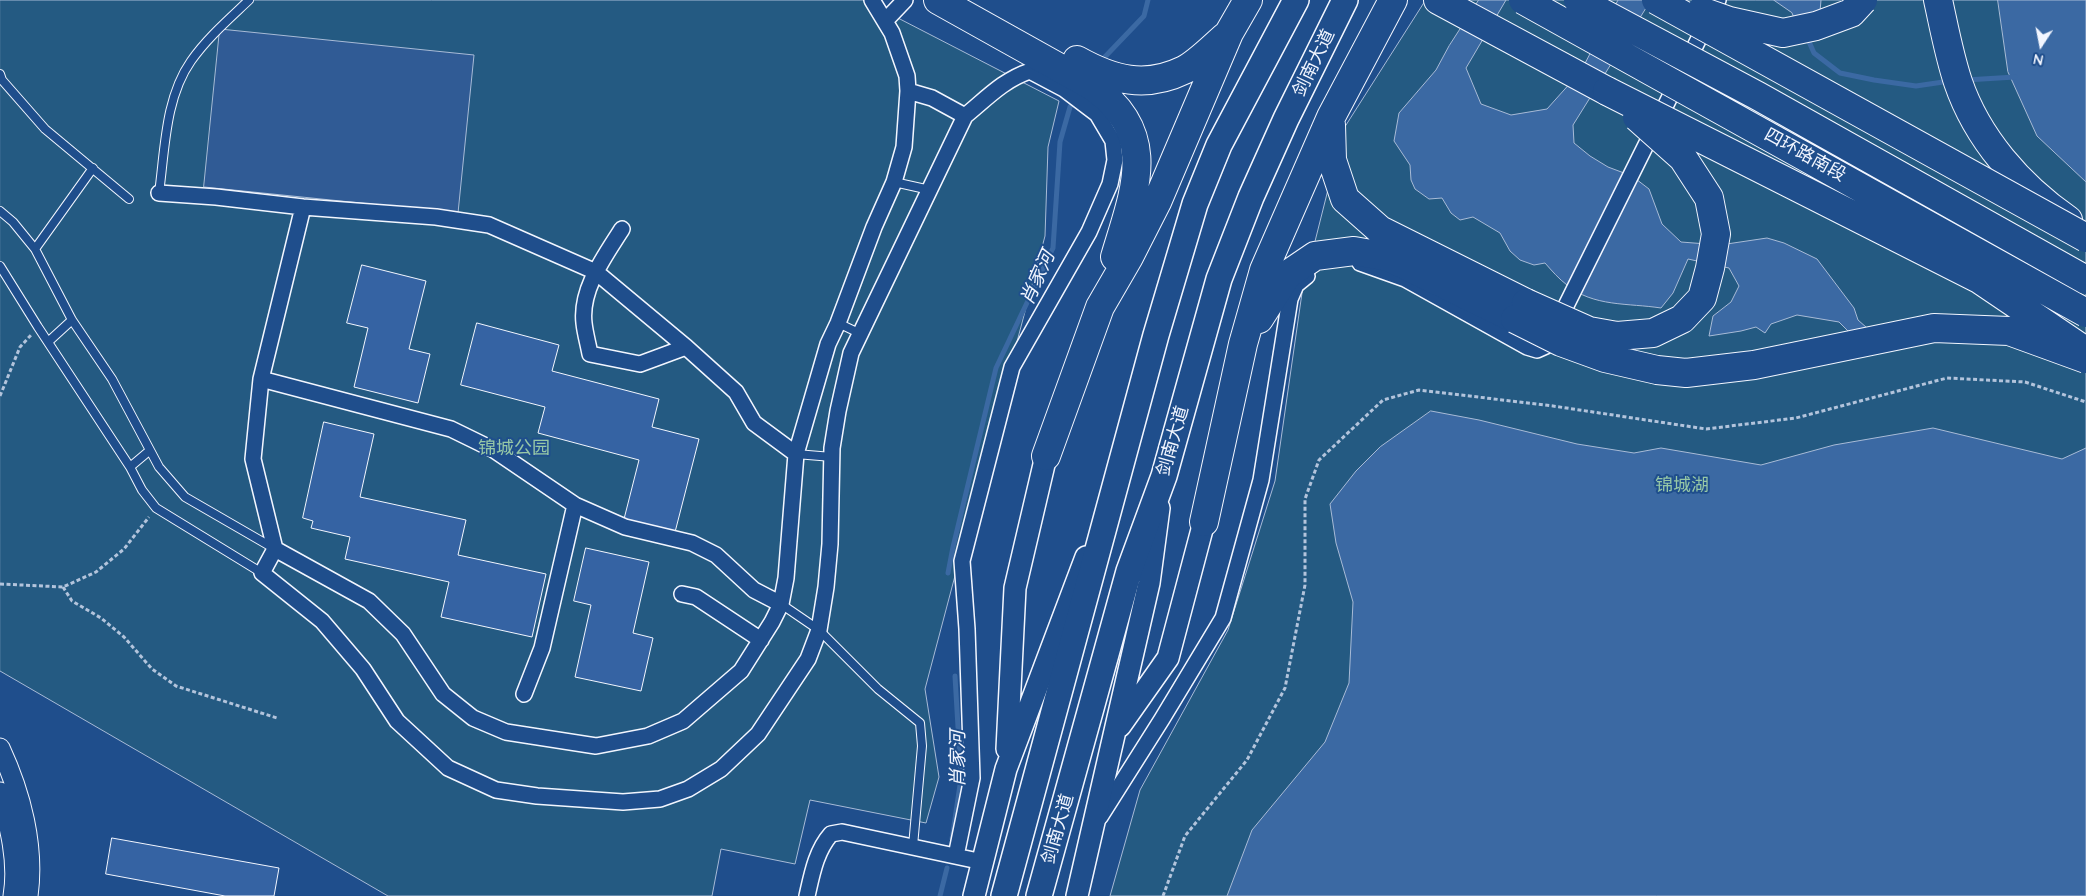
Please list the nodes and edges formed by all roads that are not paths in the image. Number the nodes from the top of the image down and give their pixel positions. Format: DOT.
graph roads {
  1 [pos="249,0"];
  2 [pos="872,0"];
  3 [pos="905,0"];
  4 [pos="938,0"];
  5 [pos="968,0"];
  6 [pos="1248,0"];
  7 [pos="1296,0"];
  8 [pos="1345,0"];
  9 [pos="1393,0"];
  10 [pos="1438,0"];
  11 [pos="1523,0"];
  12 [pos="1578,0"];
  13 [pos="1656,0"];
  14 [pos="1673,0"];
  15 [pos="1718,0"];
  16 [pos="1863,0"];
  17 [pos="1938,0"];
  18 [pos="885,21"];
  19 [pos="1230,33"];
  20 [pos="0,74"];
  21 [pos="1086,88"];
  22 [pos="908,91"];
  23 [pos="1607,91"];
  24 [pos="965,116"];
  25 [pos="1330,118"];
  26 [pos="93,168"];
  27 [pos="894,182"];
  28 [pos="930,190"];
  29 [pos="159,194"];
  30 [pos="129,199"];
  31 [pos="303,207"];
  32 [pos="0,211"];
  33 [pos="622,229"];
  34 [pos="2086,232"];
  35 [pos="2086,238"];
  36 [pos="35,249"];
  37 [pos="0,266"];
  38 [pos="596,272"];
  39 [pos="2086,280"];
  40 [pos="1100,307"];
  41 [pos="1521,311"];
  42 [pos="2086,313"];
  43 [pos="72,320"];
  44 [pos="838,323"];
  45 [pos="860,334"];
  46 [pos="48,342"];
  47 [pos="1243,344"];
  48 [pos="686,347"];
  49 [pos="2086,353"];
  50 [pos="2086,359"];
  51 [pos="261,379"];
  52 [pos="149,451"];
  53 [pos="796,454"];
  54 [pos="1046,456"];
  55 [pos="832,457"];
  56 [pos="1123,459"];
  57 [pos="130,467"];
  58 [pos="1164,476"];
  59 [pos="575,505"];
  60 [pos="1204,522"];
  61 [pos="274,549"];
  62 [pos="262,573"];
  63 [pos="682,594"];
  64 [pos="781,604"];
  65 [pos="819,630"];
  66 [pos="761,640"];
  67 [pos="524,694"];
  68 [pos="1113,737"];
  69 [pos="0,748"];
  70 [pos="1006,769"];
  71 [pos="0,792"];
  72 [pos="1093,826"];
  73 [pos="913,846"];
  74 [pos="956,856"];
  75 [pos="983,862"];
  76 [pos="13,896"];
  77 [pos="28,896"];
  78 [pos="807,896"];
  79 [pos="974,896"];
  80 [pos="1004,896"];
  81 [pos="1039,896"];
  82 [pos="1077,896"];
  1 -- 29 [label="lane"];
  2 -- 18 [label="street"];
  3 -- 18 [label="street"];
  4 -- 21 [label="highway"];
  5 -- 21 [label="highway"];
  6 -- 19 [label="highway"];
  7 -- 56 [label="highway, 剑南大道"];
  8 -- 58 [label="highway, 剑南大道"];
  9 -- 25 [label="highway"];
  10 -- 23 [label="highway"];
  11 -- 42 [label="highway, 四环路南段, bridge"];
  12 -- 39 [label="highway, 四环路南段, bridge"];
  13 -- 35 [label="highway, bridge"];
  14 -- 16 [label="highway, bridge"];
  15 -- 72 [label="street"];
  17 -- 34 [label="highway"];
  18 -- 22 [label="street"];
  19 -- 21 [label="highway"];
  19 -- 40 [label="highway"];
  20 -- 26 [label="lane"];
  21 -- 24 [label="street"];
  21 -- 40 [label="highway"];
  21 -- 74 [label="street"];
  22 -- 24 [label="street"];
  22 -- 27 [label="street"];
  23 -- 41 [label="highway, bridge"];
  23 -- 49 [label="highway, bridge"];
  24 -- 28 [label="street"];
  25 -- 41 [label="highway"];
  25 -- 47 [label="highway"];
  26 -- 30 [label="lane"];
  26 -- 36 [label="lane"];
  27 -- 28 [label="lane"];
  27 -- 44 [label="street"];
  28 -- 45 [label="street"];
  29 -- 31 [label="street"];
  31 -- 38 [label="street"];
  31 -- 51 [label="street"];
  32 -- 36 [label="lane"];
  33 -- 38 [label="street"];
  36 -- 43 [label="lane"];
  37 -- 46 [label="lane"];
  38 -- 48 [label="street"];
  38 -- 48 [label="street"];
  40 -- 54 [label="highway"];
  41 -- 47 [label="highway"];
  41 -- 50 [label="highway, bridge"];
  43 -- 46 [label="lane"];
  43 -- 52 [label="lane"];
  44 -- 45 [label="lane"];
  44 -- 53 [label="street"];
  45 -- 55 [label="street"];
  46 -- 57 [label="lane"];
  47 -- 60 [label="highway"];
  48 -- 53 [label="street"];
  51 -- 59 [label="street"];
  51 -- 61 [label="street"];
  52 -- 57 [label="lane"];
  52 -- 61 [label="lane"];
  53 -- 55 [label="lane"];
  53 -- 64 [label="street"];
  54 -- 70 [label="main road"];
  55 -- 65 [label="street"];
  56 -- 70 [label="main road"];
  56 -- 80 [label="highway, 剑南大道"];
  57 -- 62 [label="lane"];
  58 -- 68 [label="main road"];
  58 -- 81 [label="highway, 剑南大道"];
  59 -- 64 [label="street"];
  59 -- 67 [label="street"];
  60 -- 68 [label="main road"];
  61 -- 62 [label="street"];
  61 -- 66 [label="street"];
  62 -- 65 [label="street"];
  63 -- 66 [label="street"];
  64 -- 65 [label="lane"];
  64 -- 66 [label="street"];
  65 -- 73 [label="lane"];
  68 -- 72 [label="main road"];
  69 -- 77 [label="street"];
  70 -- 75 [label="main road"];
  71 -- 76 [label="street"];
  72 -- 82 [label="main road"];
  73 -- 74 [label="street"];
  73 -- 78 [label="street"];
  74 -- 75 [label="street"];
  75 -- 79 [label="main road"];
}
